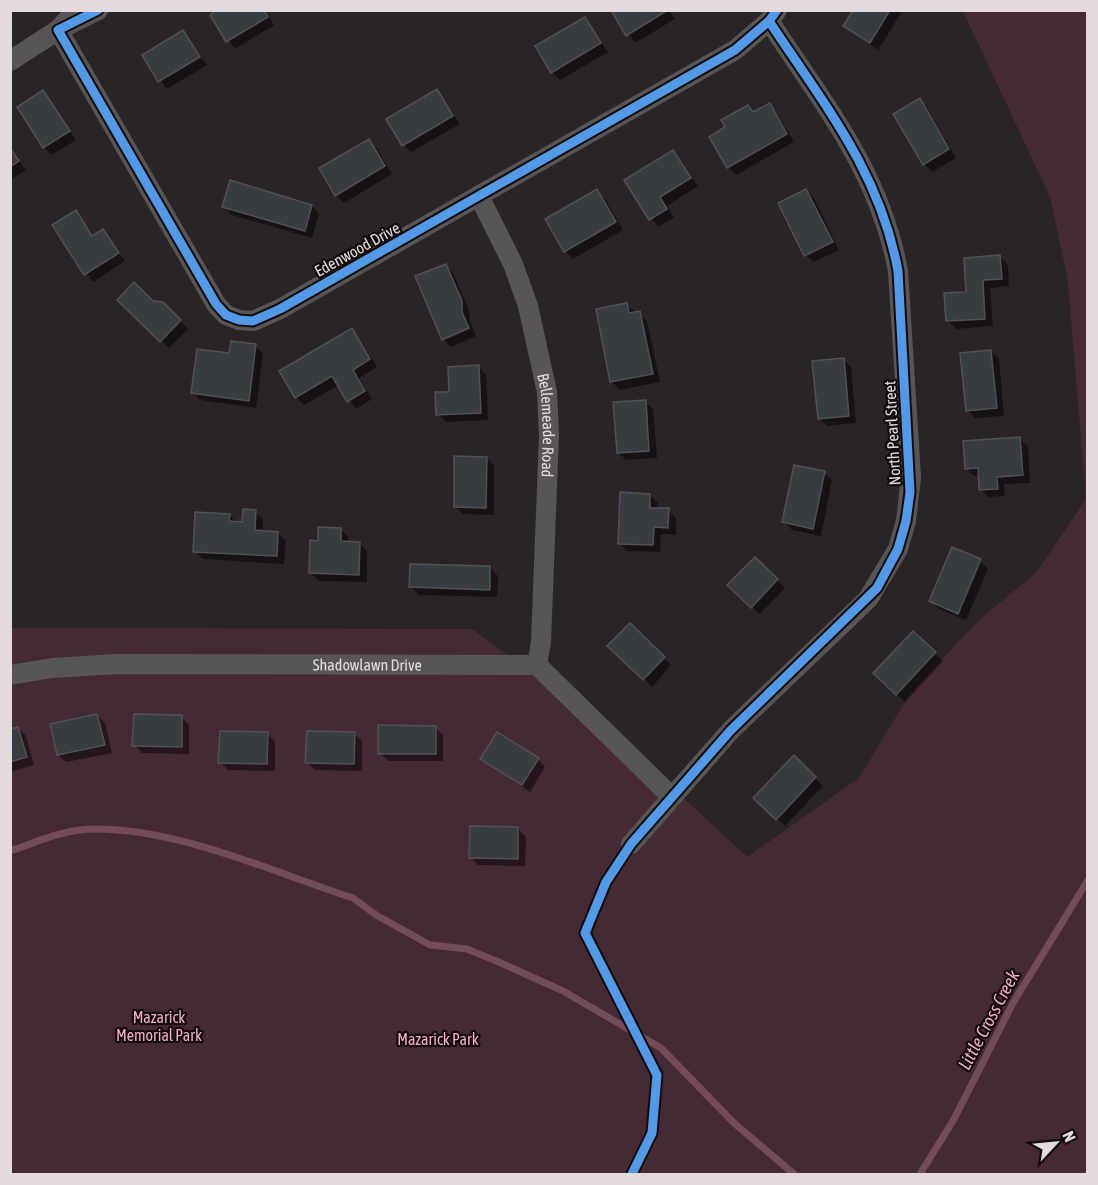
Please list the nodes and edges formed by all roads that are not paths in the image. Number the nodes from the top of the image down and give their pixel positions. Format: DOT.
graph roads {
  1 [pos="75,10"];
  2 [pos="98,10"];
  3 [pos="773,16"];
  4 [pos="58,30"];
  5 [pos="10,61"];
  6 [pos="479,196"];
  7 [pos="537,664"];
  8 [pos="10,675"];
  9 [pos="672,797"];
  10 [pos="631,844"];
  1 -- 4 [label="street"];
  2 -- 4 [label="street"];
  3 -- 6 [label="street, Edenwood Drive"];
  3 -- 9 [label="street, North Pearl Street"];
  4 -- 5 [label="street"];
  4 -- 6 [label="street, Edenwood Drive"];
  6 -- 7 [label="street, Bellemeade Road"];
  7 -- 8 [label="street, Shadowlawn Drive"];
  7 -- 9 [label="street"];
  9 -- 10 [label="street, North Pearl Street"];
}
